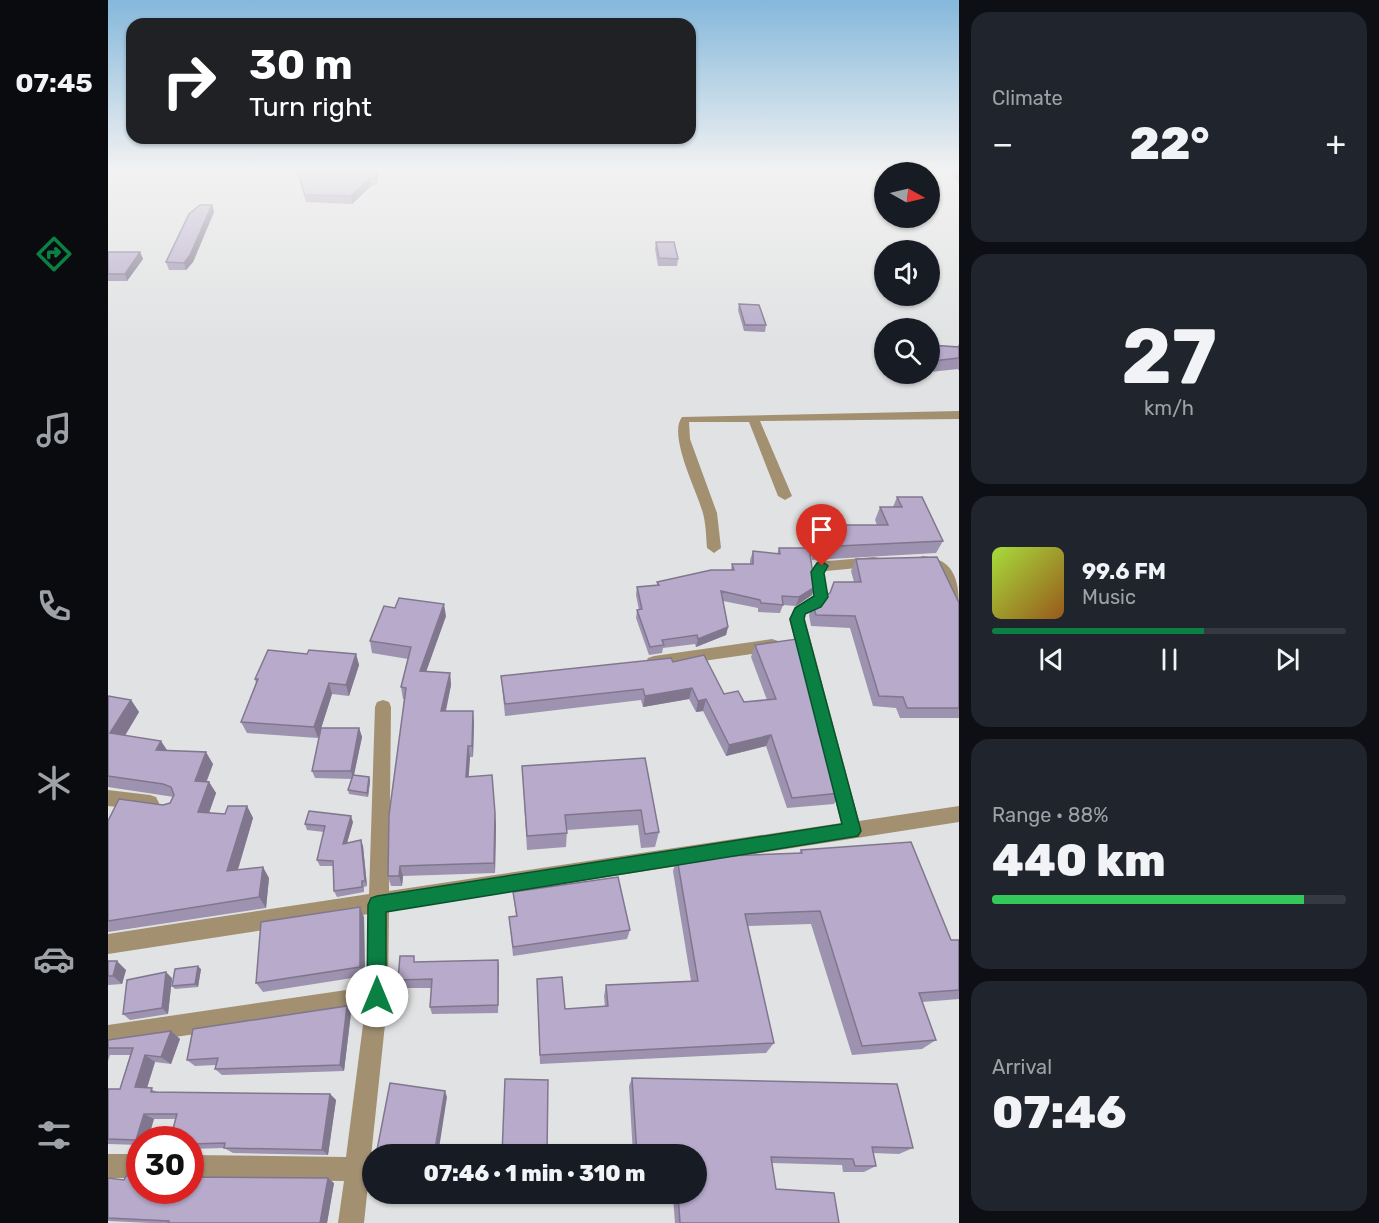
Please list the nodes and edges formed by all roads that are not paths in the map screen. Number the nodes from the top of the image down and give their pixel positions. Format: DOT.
graph roads {
  1 [pos="959,415"];
  2 [pos="753,418"];
  3 [pos="786,496"];
  4 [pos="714,548"];
  5 [pos="907,561"];
  6 [pos="885,562"];
  7 [pos="959,608"];
  8 [pos="802,641"];
  9 [pos="633,666"];
  10 [pos="383,707"];
  11 [pos="108,798"];
  12 [pos="171,806"];
  13 [pos="959,814"];
  14 [pos="852,831"];
  15 [pos="377,905"];
  16 [pos="108,944"];
  17 [pos="377,996"];
  18 [pos="108,1036"];
  19 [pos="108,1166"];
  20 [pos="126,1166"];
  21 [pos="204,1167"];
  22 [pos="356,1169"];
  23 [pos="351,1223"];
  1 -- 2 [label="street"];
  2 -- 3 [label="street"];
  2 -- 4 [label="street"];
  5 -- 7 [label="street"];
  6 -- 8 [label="street"];
  8 -- 9 [label="street"];
  8 -- 14 [label="street"];
  10 -- 15 [label="street"];
  11 -- 12 [label="street"];
  13 -- 14 [label="street"];
  14 -- 15 [label="street"];
  15 -- 16 [label="street"];
  15 -- 17 [label="street"];
  17 -- 18 [label="street"];
  17 -- 22 [label="street"];
  19 -- 20 [label="street"];
  21 -- 22 [label="street"];
  22 -- 23 [label="street"];
}
